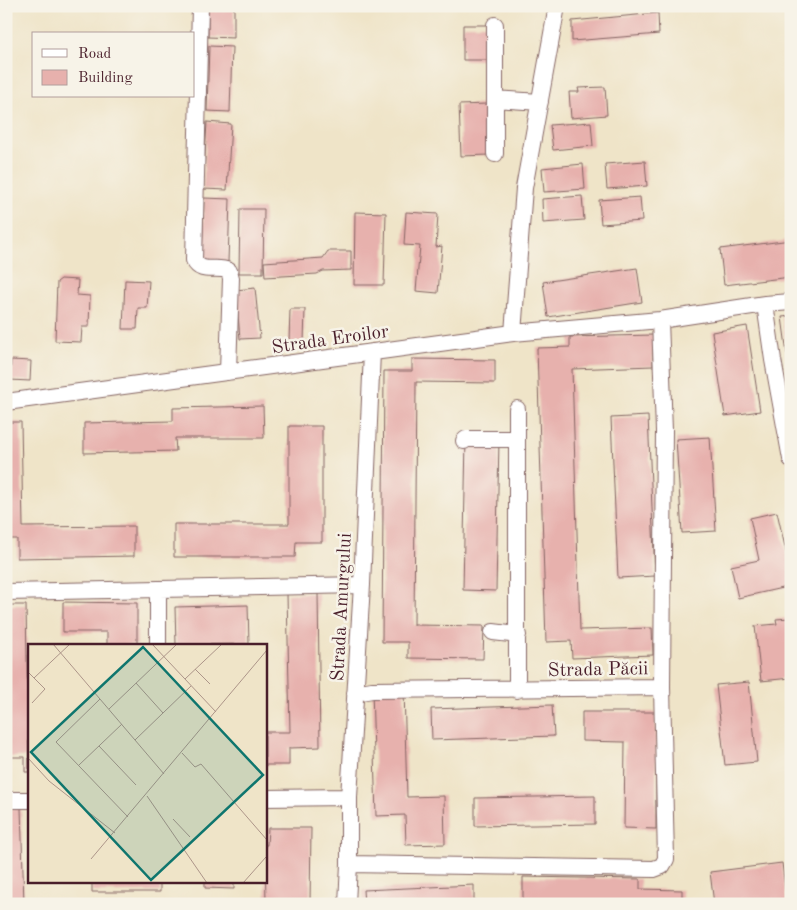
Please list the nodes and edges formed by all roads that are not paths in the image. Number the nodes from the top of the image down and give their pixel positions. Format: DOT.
graph roads {
  1 [pos="200,6"];
  2 [pos="557,6"];
  3 [pos="495,25"];
  4 [pos="495,99"];
  5 [pos="540,102"];
  6 [pos="495,154"];
  7 [pos="791,302"];
  8 [pos="765,304"];
  9 [pos="660,320"];
  10 [pos="513,333"];
  11 [pos="372,352"];
  12 [pos="228,372"];
  13 [pos="6,402"];
  14 [pos="517,409"];
  15 [pos="517,439"];
  16 [pos="464,441"];
  17 [pos="791,459"];
  18 [pos="362,585"];
  19 [pos="158,589"];
  20 [pos="6,592"];
  21 [pos="493,632"];
  22 [pos="518,635"];
  23 [pos="158,644"];
  24 [pos="662,687"];
  25 [pos="517,690"];
  26 [pos="354,693"];
  27 [pos="349,797"];
  28 [pos="266,798"];
  29 [pos="6,800"];
  30 [pos="28,800"];
  31 [pos="349,864"];
  32 [pos="347,904"];
  1 -- 12 [label="street"];
  2 -- 5 [label="street"];
  3 -- 4 [label="street"];
  4 -- 5 [label="street"];
  4 -- 6 [label="street"];
  5 -- 10 [label="street"];
  7 -- 8 [label="street, Strada Eroilor"];
  8 -- 9 [label="street, Strada Eroilor"];
  8 -- 17 [label="street"];
  9 -- 10 [label="street, Strada Eroilor"];
  9 -- 24 [label="street"];
  10 -- 11 [label="street, Strada Eroilor"];
  11 -- 12 [label="street, Strada Eroilor"];
  11 -- 18 [label="street, Strada Amurgului"];
  12 -- 13 [label="street, Strada Eroilor"];
  14 -- 15 [label="street"];
  15 -- 16 [label="street"];
  15 -- 22 [label="street"];
  18 -- 19 [label="street"];
  18 -- 26 [label="street, Strada Amurgului"];
  19 -- 20 [label="street"];
  19 -- 23 [label="street"];
  21 -- 22 [label="street"];
  22 -- 25 [label="street"];
  24 -- 25 [label="street, Strada Păcii"];
  24 -- 31 [label="street, Strada Păcii"];
  25 -- 26 [label="street, Strada Păcii"];
  26 -- 27 [label="street, Strada Amurgului"];
  27 -- 28 [label="street"];
  27 -- 31 [label="street, Strada Amurgului"];
  29 -- 30 [label="street"];
  31 -- 32 [label="street, Strada Amurgului"];
}
